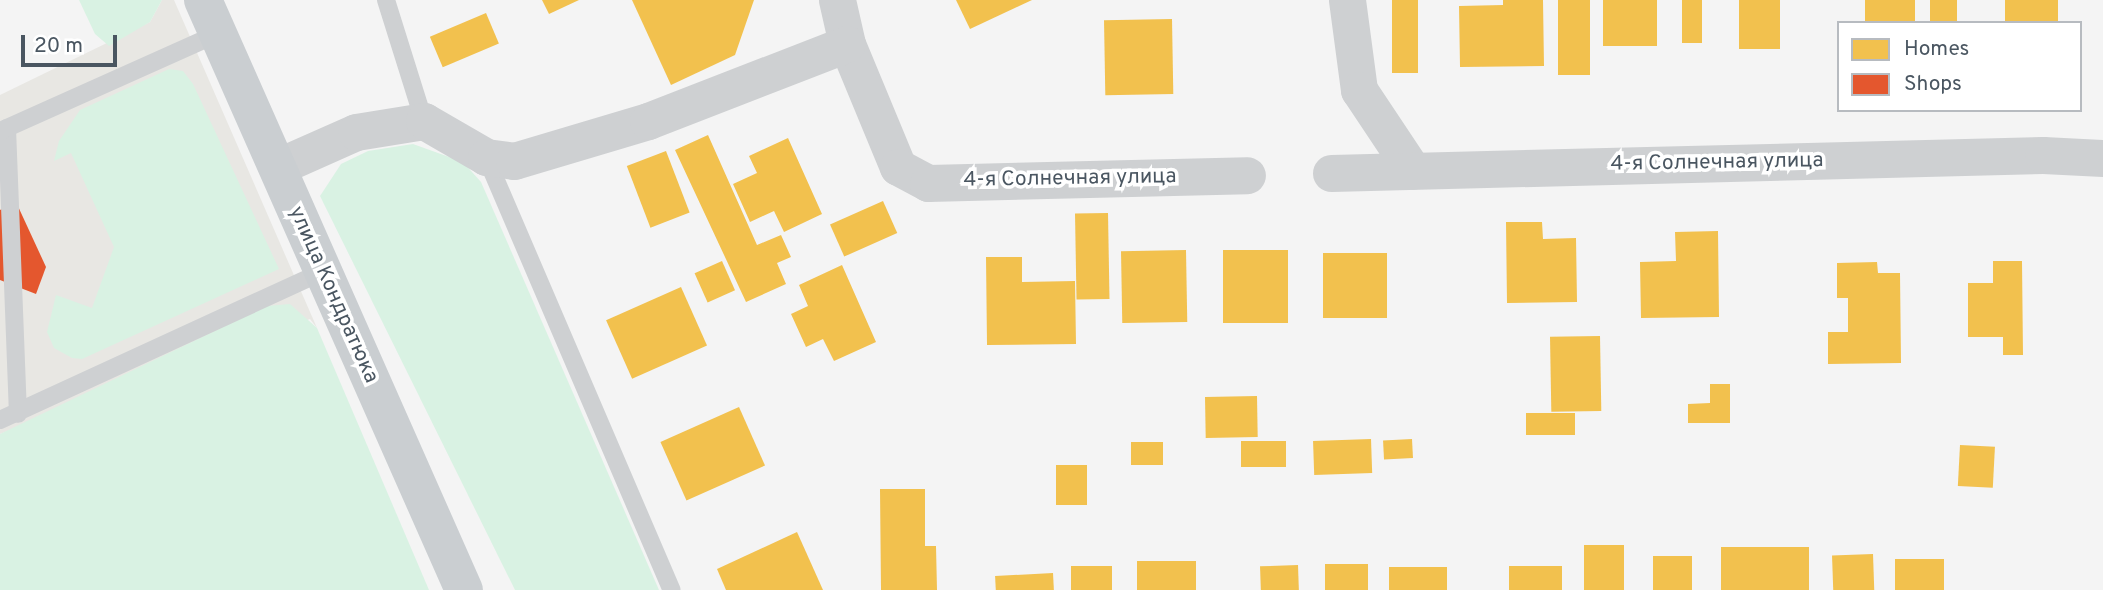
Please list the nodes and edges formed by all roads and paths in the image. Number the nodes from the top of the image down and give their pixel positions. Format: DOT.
graph roads {
  1 [pos="386,0"];
  2 [pos="837,0"];
  3 [pos="1347,0"];
  4 [pos="211,16"];
  5 [pos="847,44"];
  6 [pos="424,121"];
  7 [pos="3,129"];
  8 [pos="486,157"];
  9 [pos="2103,158"];
  10 [pos="277,167"];
  11 [pos="1413,171"];
  12 [pos="1331,173"];
  13 [pos="1247,175"];
  14 [pos="322,272"];
  15 [pos="18,414"];
  16 [pos="0,420"];
  17 [pos="464,590"];
  18 [pos="672,590"];
  1 -- 6 [label="lane"];
  2 -- 5 [label="street"];
  3 -- 11 [label="street"];
  4 -- 7 [label="lane"];
  4 -- 10 [label="main road, улица Кондратюка"];
  5 -- 8 [label="street"];
  5 -- 13 [label="street, 4-я Солнечная улица"];
  6 -- 8 [label="street"];
  6 -- 10 [label="street"];
  7 -- 15 [label="lane"];
  8 -- 18 [label="lane"];
  9 -- 11 [label="street, 4-я Солнечная улица"];
  10 -- 14 [label="main road, улица Кондратюка"];
  11 -- 12 [label="street, 4-я Солнечная улица"];
  14 -- 15 [label="lane"];
  14 -- 17 [label="main road, улица Кондратюка"];
  15 -- 16 [label="lane"];
}
